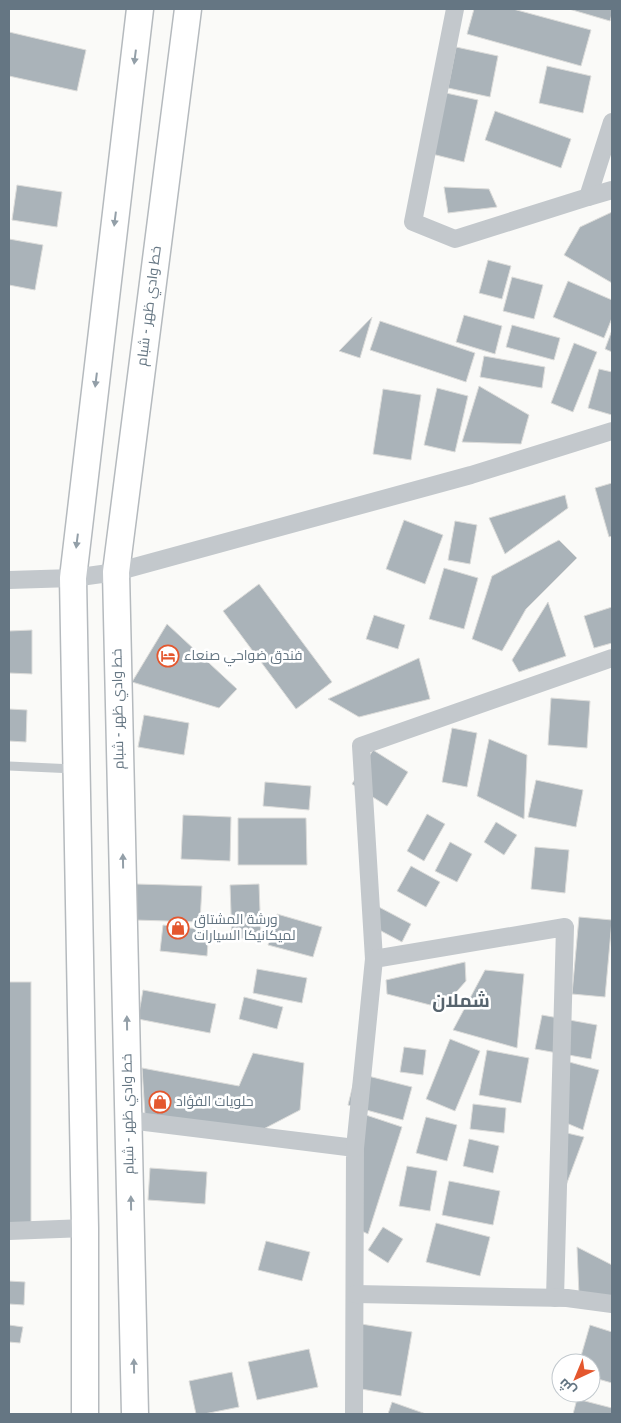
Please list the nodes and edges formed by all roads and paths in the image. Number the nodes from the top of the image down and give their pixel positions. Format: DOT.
graph roads {
  1 [pos="140,9"];
  2 [pos="188,9"];
  3 [pos="455,9"];
  4 [pos="612,122"];
  5 [pos="612,190"];
  6 [pos="588,197"];
  7 [pos="612,431"];
  8 [pos="116,572"];
  9 [pos="73,578"];
  10 [pos="9,580"];
  11 [pos="612,658"];
  12 [pos="9,766"];
  13 [pos="77,769"];
  14 [pos="374,959"];
  15 [pos="129,1120"];
  16 [pos="355,1148"];
  17 [pos="85,1228"];
  18 [pos="9,1231"];
  19 [pos="355,1294"];
  20 [pos="554,1298"];
  21 [pos="612,1304"];
  22 [pos="85,1414"];
  23 [pos="135,1414"];
  24 [pos="354,1414"];
  1 -- 9 [label="main road, one-way"];
  2 -- 8 [label="main road, خط وادي ظهر - شبام"];
  3 -- 6 [label="street"];
  4 -- 6 [label="street"];
  5 -- 6 [label="street"];
  7 -- 8 [label="street"];
  8 -- 9 [label="street"];
  15 -- 8 [label="main road, خط وادي ظهر - شبام, one-way"];
  9 -- 10 [label="street"];
  9 -- 13 [label="main road"];
  11 -- 14 [label="street"];
  12 -- 13 [label="lane"];
  13 -- 17 [label="main road"];
  14 -- 16 [label="street"];
  14 -- 20 [label="street"];
  15 -- 16 [label="street"];
  23 -- 15 [label="main road, خط وادي ظهر - شبام, one-way"];
  16 -- 19 [label="street"];
  17 -- 18 [label="street"];
  17 -- 22 [label="main road"];
  19 -- 20 [label="street"];
  19 -- 24 [label="street"];
  20 -- 21 [label="street"];
}
